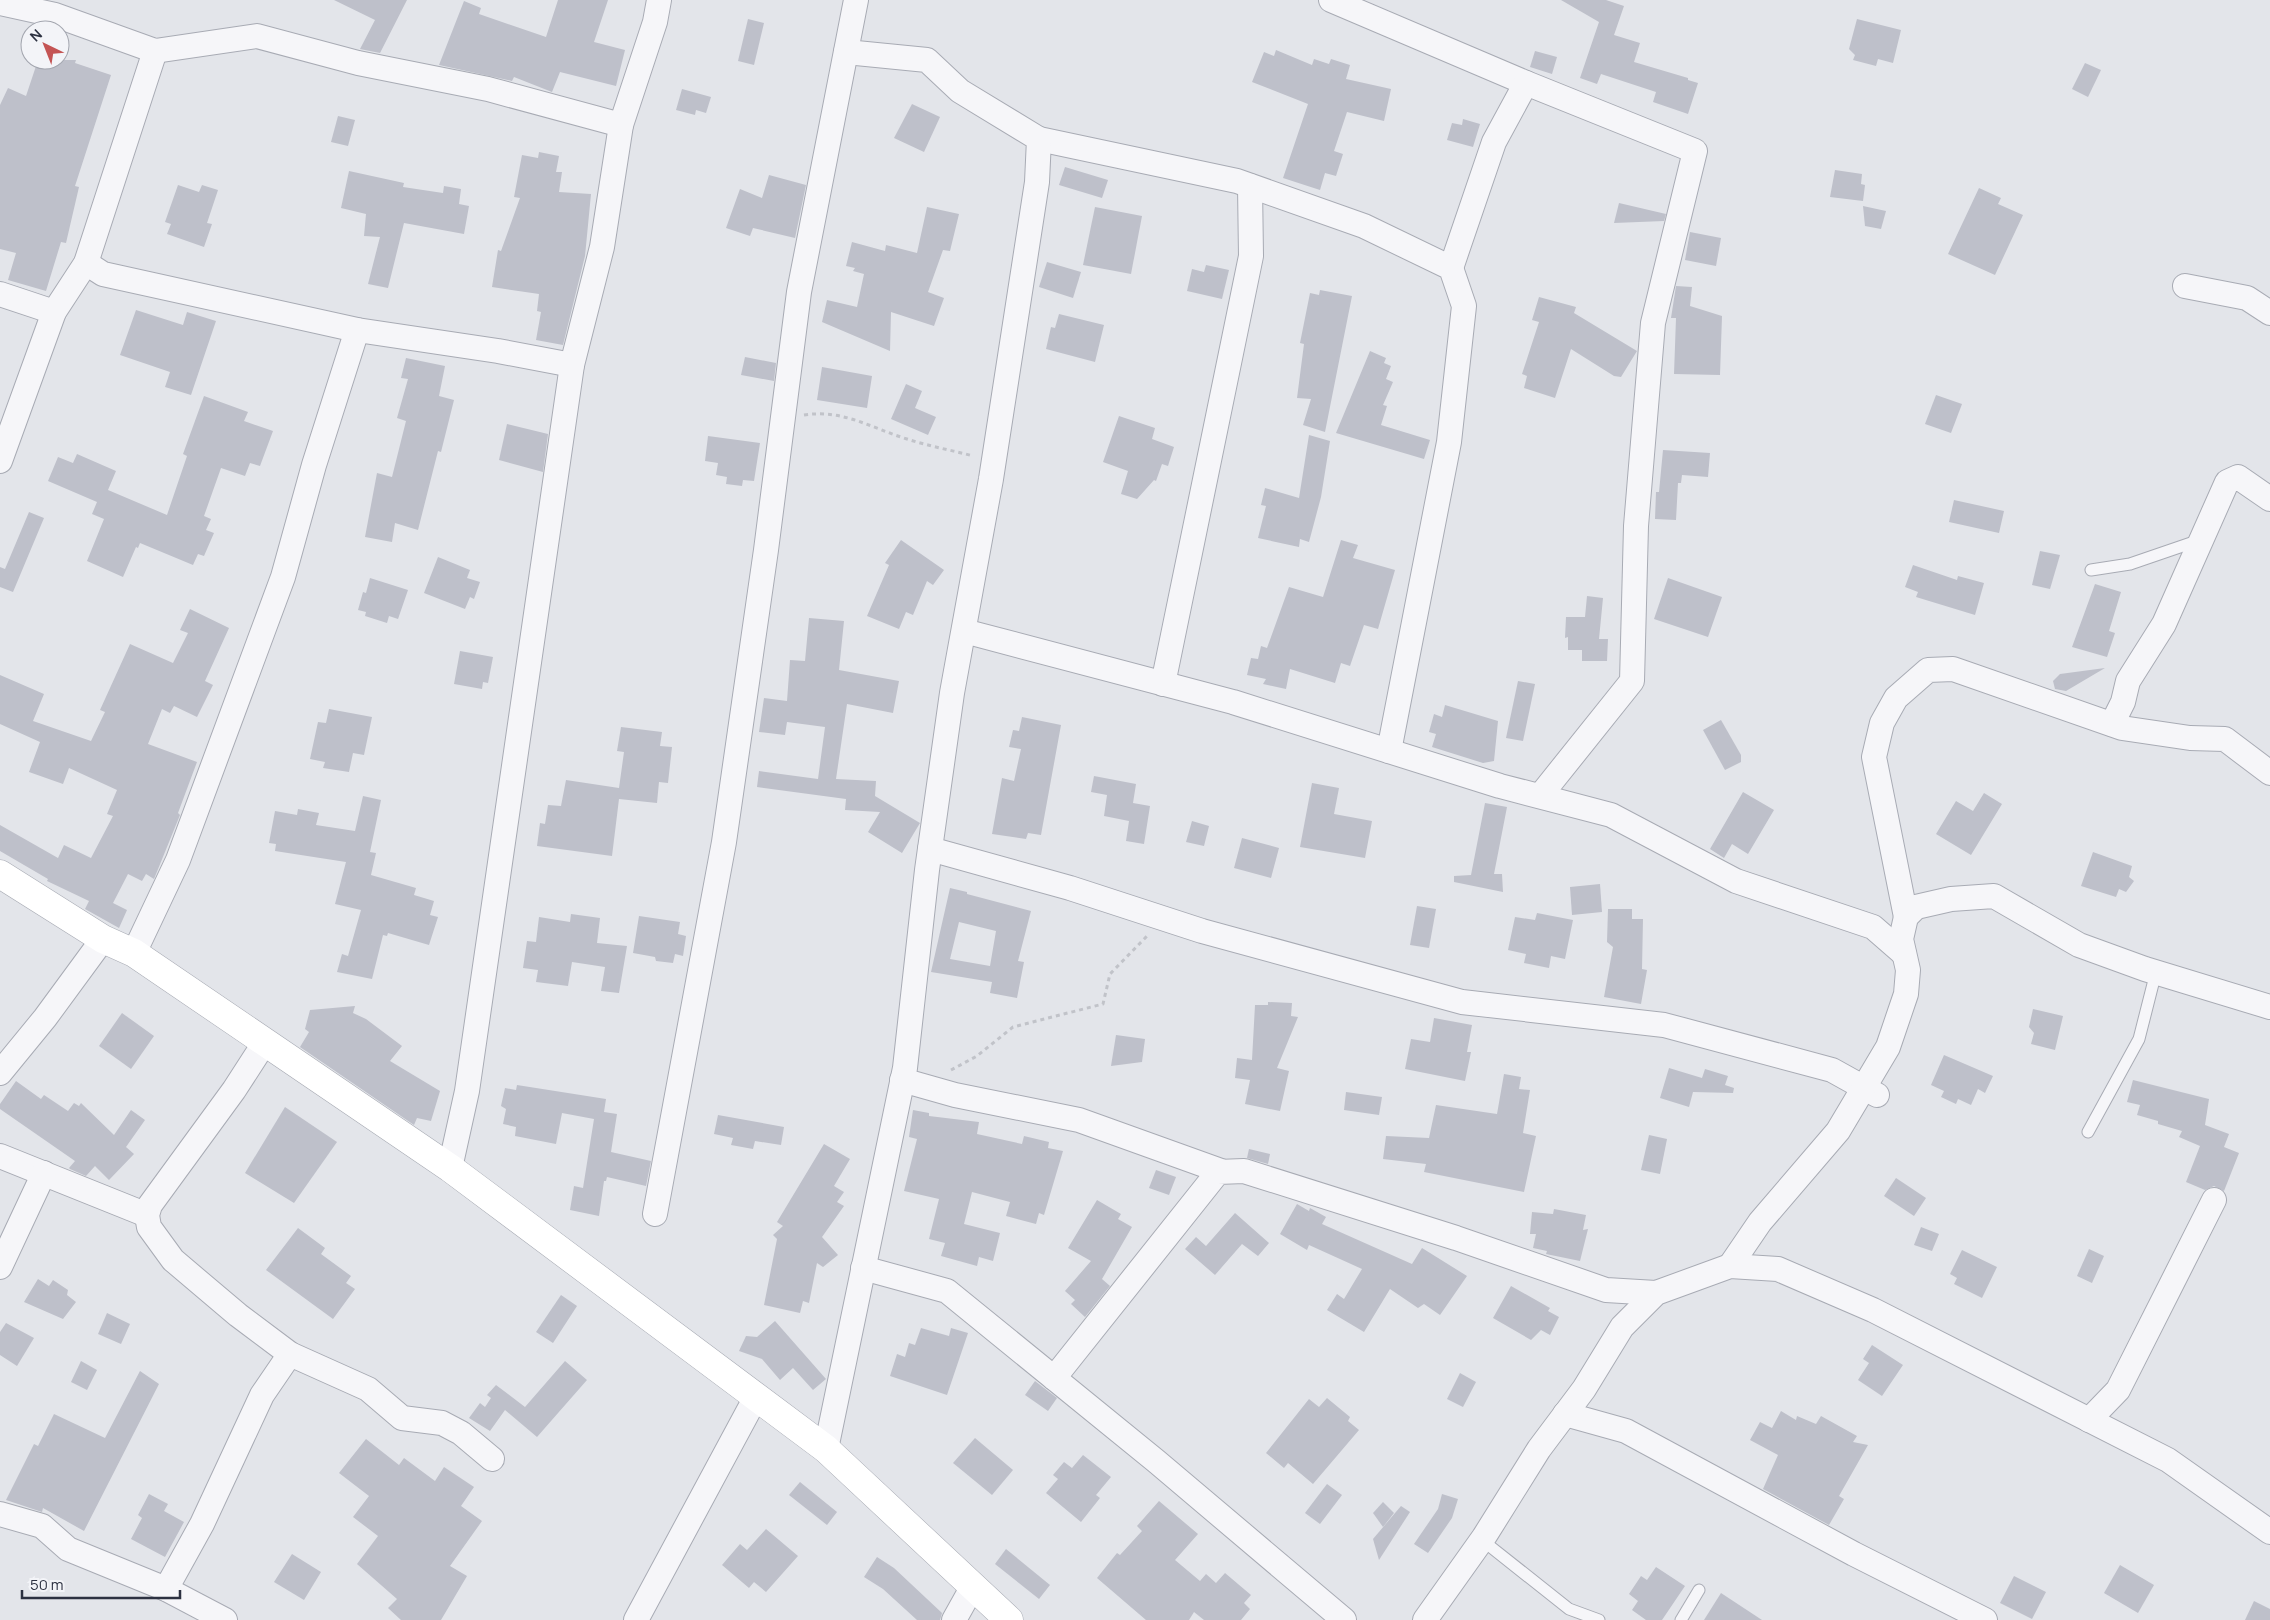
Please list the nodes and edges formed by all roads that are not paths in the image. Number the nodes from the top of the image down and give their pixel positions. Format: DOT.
graph roads {
  1 [pos="659,0"];
  2 [pos="856,0"];
  3 [pos="1331,0"];
  4 [pos="0,4"];
  5 [pos="155,51"];
  6 [pos="846,52"];
  7 [pos="1526,83"];
  8 [pos="621,125"];
  9 [pos="1039,139"];
  10 [pos="1250,186"];
  11 [pos="86,263"];
  12 [pos="1451,268"];
  13 [pos="2185,286"];
  14 [pos="0,294"];
  15 [pos="54,312"];
  16 [pos="2270,313"];
  17 [pos="357,330"];
  18 [pos="572,365"];
  19 [pos="0,461"];
  20 [pos="2270,499"];
  21 [pos="2200,540"];
  22 [pos="2091,570"];
  23 [pos="964,631"];
  24 [pos="1164,684"];
  25 [pos="2112,724"];
  26 [pos="1389,751"];
  27 [pos="2270,773"];
  28 [pos="1540,796"];
  29 [pos="930,849"];
  30 [pos="0,874"];
  31 [pos="1906,917"];
  32 [pos="103,939"];
  33 [pos="134,952"];
  34 [pos="1904,954"];
  35 [pos="2156,972"];
  36 [pos="2270,1007"];
  37 [pos="265,1042"];
  38 [pos="0,1073"];
  39 [pos="912,1083"];
  40 [pos="1870,1091"];
  41 [pos="2088,1132"];
  42 [pos="0,1156"];
  43 [pos="450,1168"];
  44 [pos="1222,1171"];
  45 [pos="44,1173"];
  46 [pos="2214,1200"];
  47 [pos="655,1214"];
  48 [pos="146,1215"];
  49 [pos="1730,1266"];
  50 [pos="0,1267"];
  51 [pos="863,1268"];
  52 [pos="1656,1294"];
  53 [pos="290,1354"];
  54 [pos="1054,1378"];
  55 [pos="756,1397"];
  56 [pos="1565,1414"];
  57 [pos="2089,1420"];
  58 [pos="826,1449"];
  59 [pos="492,1459"];
  60 [pos="0,1514"];
  61 [pos="2270,1532"];
  62 [pos="1482,1540"];
  63 [pos="973,1586"];
  64 [pos="166,1589"];
  65 [pos="1699,1590"];
  66 [pos="225,1620"];
  67 [pos="636,1620"];
  68 [pos="954,1620"];
  69 [pos="1009,1620"];
  70 [pos="1344,1620"];
  71 [pos="1425,1620"];
  72 [pos="1598,1620"];
  73 [pos="1681,1620"];
  74 [pos="1984,1620"];
  1 -- 8 [label="street"];
  2 -- 6 [label="street"];
  3 -- 7 [label="street"];
  4 -- 5 [label="street"];
  5 -- 8 [label="street"];
  5 -- 11 [label="street"];
  6 -- 9 [label="street"];
  6 -- 47 [label="street"];
  7 -- 12 [label="street"];
  7 -- 28 [label="street"];
  8 -- 18 [label="street"];
  9 -- 10 [label="street"];
  9 -- 23 [label="street"];
  10 -- 12 [label="street"];
  10 -- 24 [label="street"];
  11 -- 15 [label="street"];
  11 -- 17 [label="street"];
  12 -- 26 [label="street"];
  13 -- 16 [label="street"];
  14 -- 15 [label="street"];
  15 -- 19 [label="street"];
  17 -- 18 [label="street"];
  17 -- 33 [label="street"];
  18 -- 43 [label="street"];
  20 -- 21 [label="street"];
  21 -- 22 [label="lane"];
  21 -- 25 [label="street"];
  23 -- 24 [label="street"];
  23 -- 29 [label="street"];
  24 -- 26 [label="street"];
  25 -- 27 [label="street"];
  25 -- 31 [label="street"];
  26 -- 28 [label="street"];
  28 -- 34 [label="street"];
  29 -- 39 [label="street"];
  29 -- 40 [label="street"];
  30 -- 32 [label="street"];
  31 -- 34 [label="street"];
  31 -- 35 [label="street"];
  32 -- 33 [label="street"];
  32 -- 38 [label="street"];
  33 -- 37 [label="street"];
  34 -- 40 [label="street"];
  35 -- 36 [label="street"];
  35 -- 41 [label="lane"];
  37 -- 43 [label="street"];
  37 -- 48 [label="street"];
  39 -- 44 [label="street"];
  39 -- 51 [label="street"];
  40 -- 49 [label="street"];
  42 -- 45 [label="street"];
  43 -- 55 [label="street"];
  44 -- 52 [label="street"];
  44 -- 54 [label="street"];
  45 -- 48 [label="street"];
  45 -- 50 [label="street"];
  46 -- 57 [label="street"];
  48 -- 53 [label="street"];
  49 -- 52 [label="street"];
  49 -- 57 [label="street"];
  51 -- 54 [label="street"];
  51 -- 58 [label="street"];
  52 -- 56 [label="street"];
  53 -- 59 [label="street"];
  53 -- 64 [label="street"];
  54 -- 70 [label="street"];
  55 -- 58 [label="street"];
  55 -- 67 [label="street"];
  56 -- 62 [label="street"];
  56 -- 74 [label="street"];
  57 -- 61 [label="street"];
  58 -- 63 [label="street"];
  60 -- 64 [label="street"];
  62 -- 71 [label="street"];
  62 -- 72 [label="lane"];
  63 -- 68 [label="street"];
  63 -- 69 [label="street"];
  64 -- 66 [label="street"];
  65 -- 73 [label="lane"];
}
